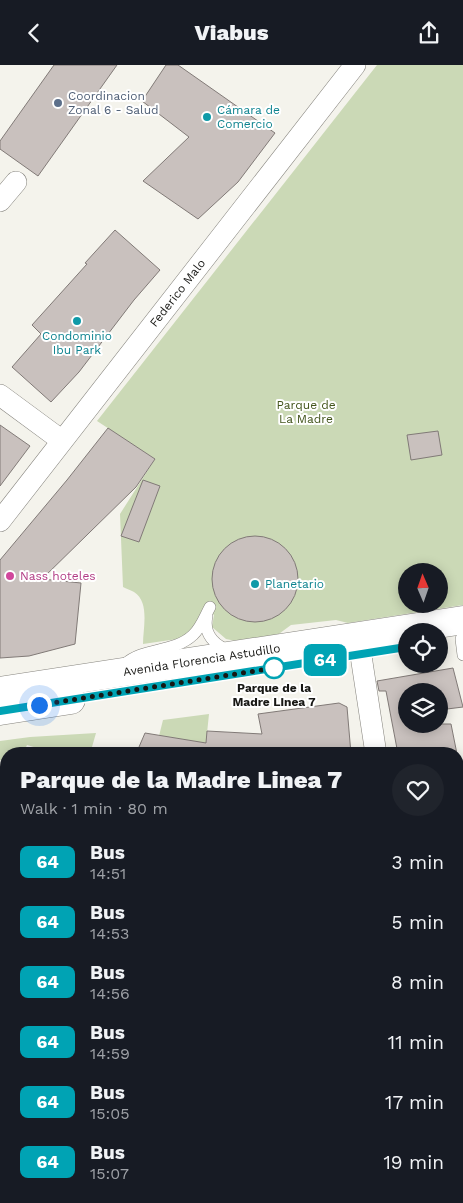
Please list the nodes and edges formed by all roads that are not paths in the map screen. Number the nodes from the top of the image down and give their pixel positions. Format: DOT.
graph roads {
  1 [pos="355,65"];
  2 [pos="16,182"];
  3 [pos="0,201"];
  4 [pos="0,395"];
  5 [pos="61,440"];
  6 [pos="0,521"];
  7 [pos="458,639"];
  8 [pos="360,645"];
  9 [pos="398,647"];
  10 [pos="239,655"];
  11 [pos="119,673"];
  12 [pos="0,691"];
  13 [pos="0,711"];
  14 [pos="375,747"];
  1 -- 5 [label="street, Federico Malo"];
  2 -- 3 [label="street"];
  4 -- 5 [label="street"];
  5 -- 6 [label="street, Federico Malo"];
  7 -- 8 [label="main road, Avenida Florencia Astudillo"];
  8 -- 9 [label="main road, Avenida Florencia Astudillo"];
  8 -- 10 [label="main road, Avenida Florencia Astudillo"];
  8 -- 13 [label="main road, Avenida Florencia Astudillo"];
  8 -- 14 [label="street"];
  10 -- 11 [label="main road, Avenida Florencia Astudillo"];
  10 -- 11 [label="lane"];
  11 -- 12 [label="main road, Avenida Florencia Astudillo"];
}
